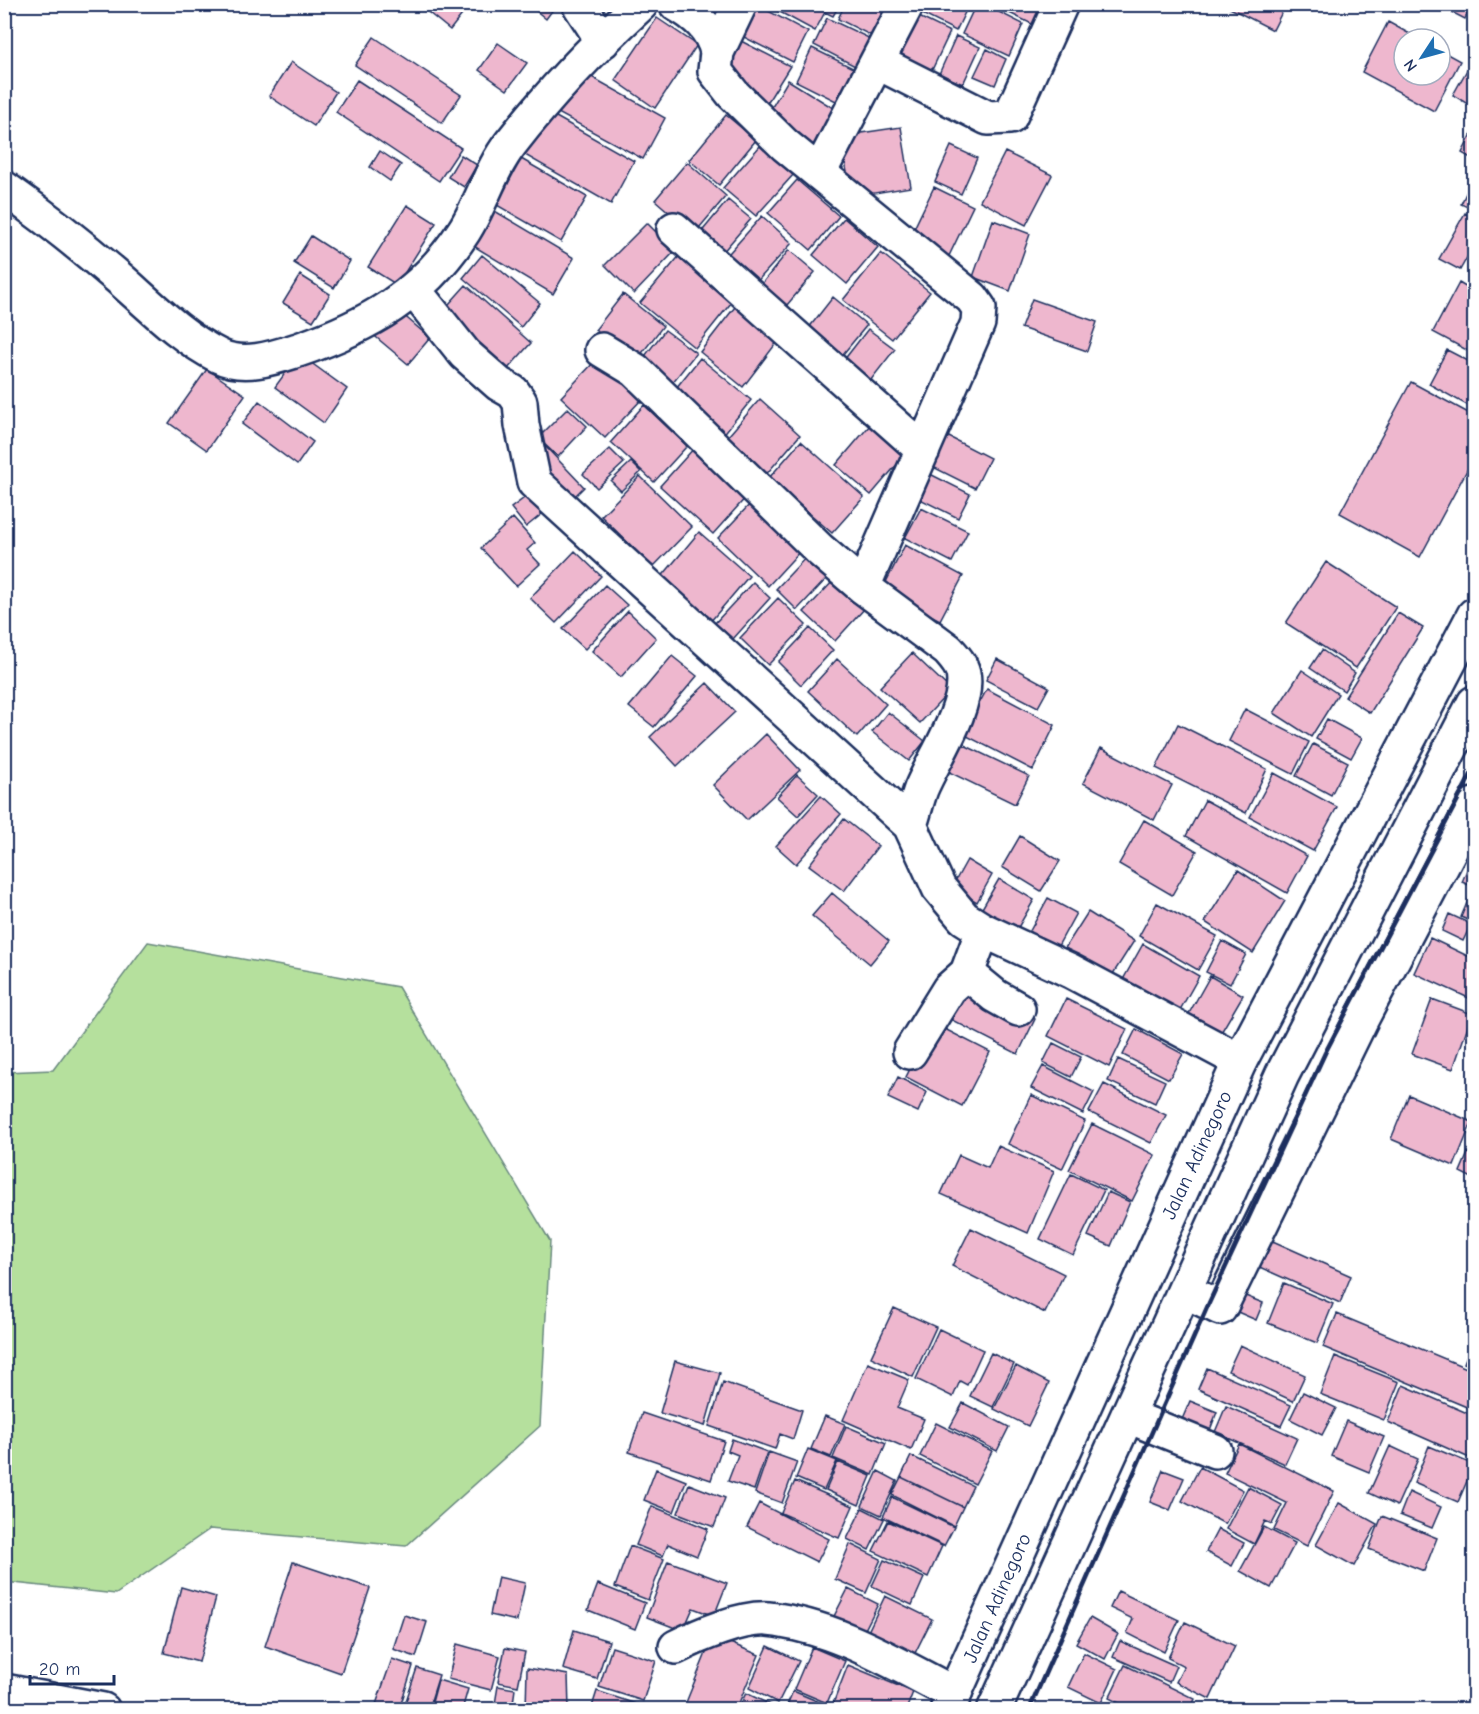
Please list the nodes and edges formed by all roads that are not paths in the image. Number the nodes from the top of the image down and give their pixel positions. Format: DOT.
graph roads {
  1 [pos="579,4"];
  2 [pos="641,4"];
  3 [pos="676,4"];
  4 [pos="740,4"];
  5 [pos="908,4"];
  6 [pos="1061,4"];
  7 [pos="603,41"];
  8 [pos="717,52"];
  9 [pos="879,63"];
  10 [pos="819,173"];
  11 [pos="4,188"];
  12 [pos="674,229"];
  13 [pos="414,290"];
  14 [pos="602,350"];
  15 [pos="922,450"];
  16 [pos="863,587"];
  17 [pos="1474,615"];
  18 [pos="1474,703"];
  19 [pos="1474,805"];
  20 [pos="910,825"];
  21 [pos="983,930"];
  22 [pos="967,973"];
  23 [pos="1018,1009"];
  24 [pos="910,1052"];
  25 [pos="1240,1061"];
  26 [pos="1188,1173"];
  27 [pos="1228,1192"];
  28 [pos="1185,1291"];
  29 [pos="1128,1416"];
  30 [pos="1215,1451"];
  31 [pos="676,1647"];
  32 [pos="4,1691"];
  33 [pos="951,1702"];
  34 [pos="103,1710"];
  35 [pos="994,1710"];
  1 -- 7 [label="main road"];
  2 -- 7 [label="main road"];
  3 -- 8 [label="main road"];
  4 -- 8 [label="main road"];
  5 -- 9 [label="main road"];
  6 -- 9 [label="main road"];
  7 -- 13 [label="main road"];
  8 -- 10 [label="main road"];
  9 -- 10 [label="main road"];
  10 -- 15 [label="main road"];
  11 -- 13 [label="main road"];
  12 -- 15 [label="main road"];
  13 -- 20 [label="main road"];
  14 -- 16 [label="main road"];
  15 -- 16 [label="main road"];
  16 -- 20 [label="main road"];
  17 -- 25 [label="main road, Jalan Adinegoro"];
  18 -- 27 [label="main road"];
  19 -- 28 [label="main road"];
  20 -- 21 [label="main road"];
  21 -- 22 [label="main road"];
  21 -- 25 [label="main road"];
  22 -- 23 [label="main road"];
  22 -- 24 [label="main road"];
  25 -- 26 [label="main road, Jalan Adinegoro"];
  26 -- 27 [label="main road"];
  26 -- 33 [label="main road, Jalan Adinegoro"];
  27 -- 28 [label="main road"];
  28 -- 29 [label="main road"];
  29 -- 30 [label="main road"];
  29 -- 35 [label="main road"];
  31 -- 33 [label="main road"];
  32 -- 34 [label="main road"];
}
